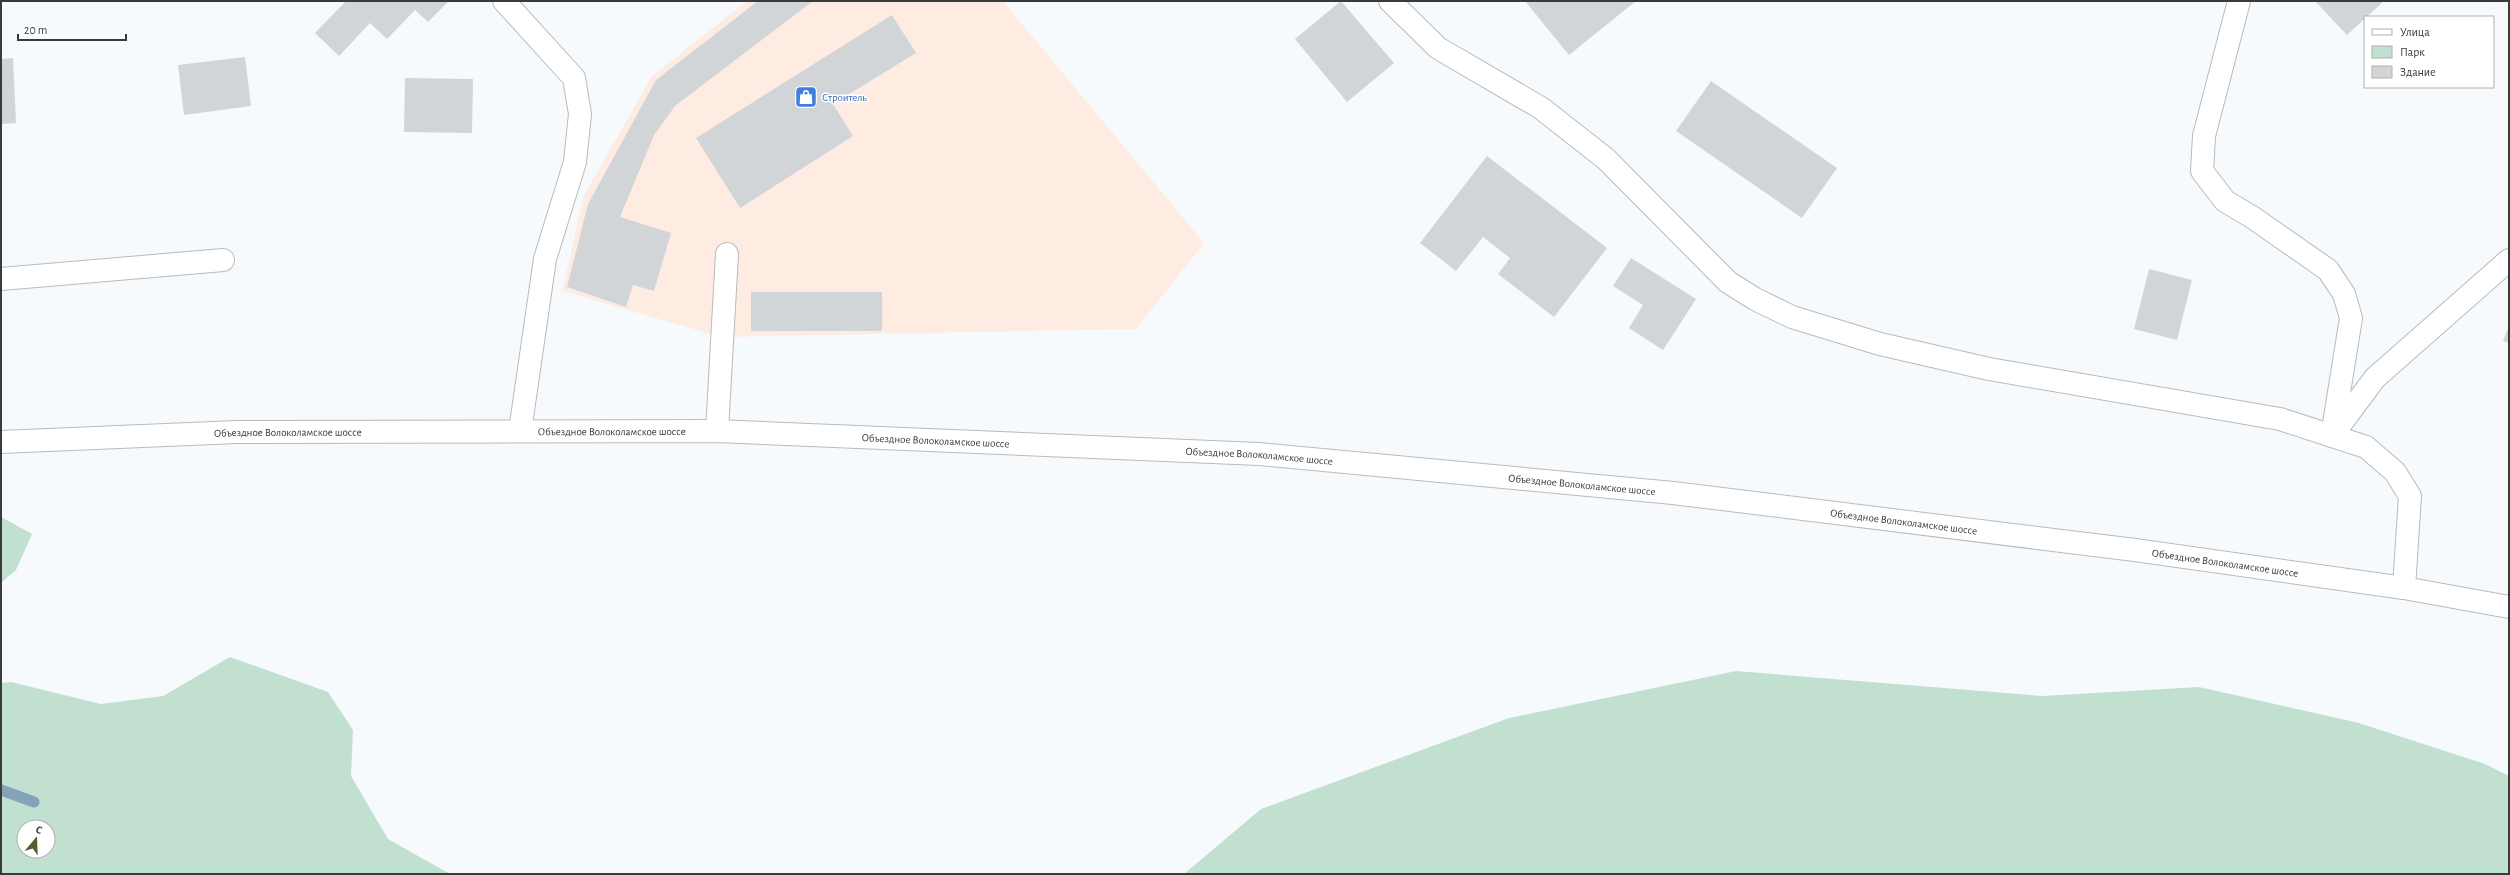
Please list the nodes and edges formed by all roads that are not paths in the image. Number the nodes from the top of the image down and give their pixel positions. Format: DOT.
graph roads {
  1 [pos="504,1"];
  2 [pos="1390,1"];
  3 [pos="2239,1"];
  4 [pos="727,254"];
  5 [pos="224,260"];
  6 [pos="2509,260"];
  7 [pos="1,279"];
  8 [pos="520,431"];
  9 [pos="717,432"];
  10 [pos="2332,436"];
  11 [pos="1,442"];
  12 [pos="2404,588"];
  13 [pos="2509,607"];
  1 -- 8 [label="main road"];
  2 -- 10 [label="main road"];
  3 -- 10 [label="main road"];
  4 -- 9 [label="main road"];
  5 -- 7 [label="main road"];
  6 -- 10 [label="main road"];
  8 -- 9 [label="main road, Объездное Волоколамское шоссе"];
  8 -- 11 [label="main road, Объездное Волоколамское шоссе"];
  9 -- 12 [label="main road, Объездное Волоколамское шоссе"];
  10 -- 12 [label="main road"];
  12 -- 13 [label="main road, Объездное Волоколамское шоссе"];
}
